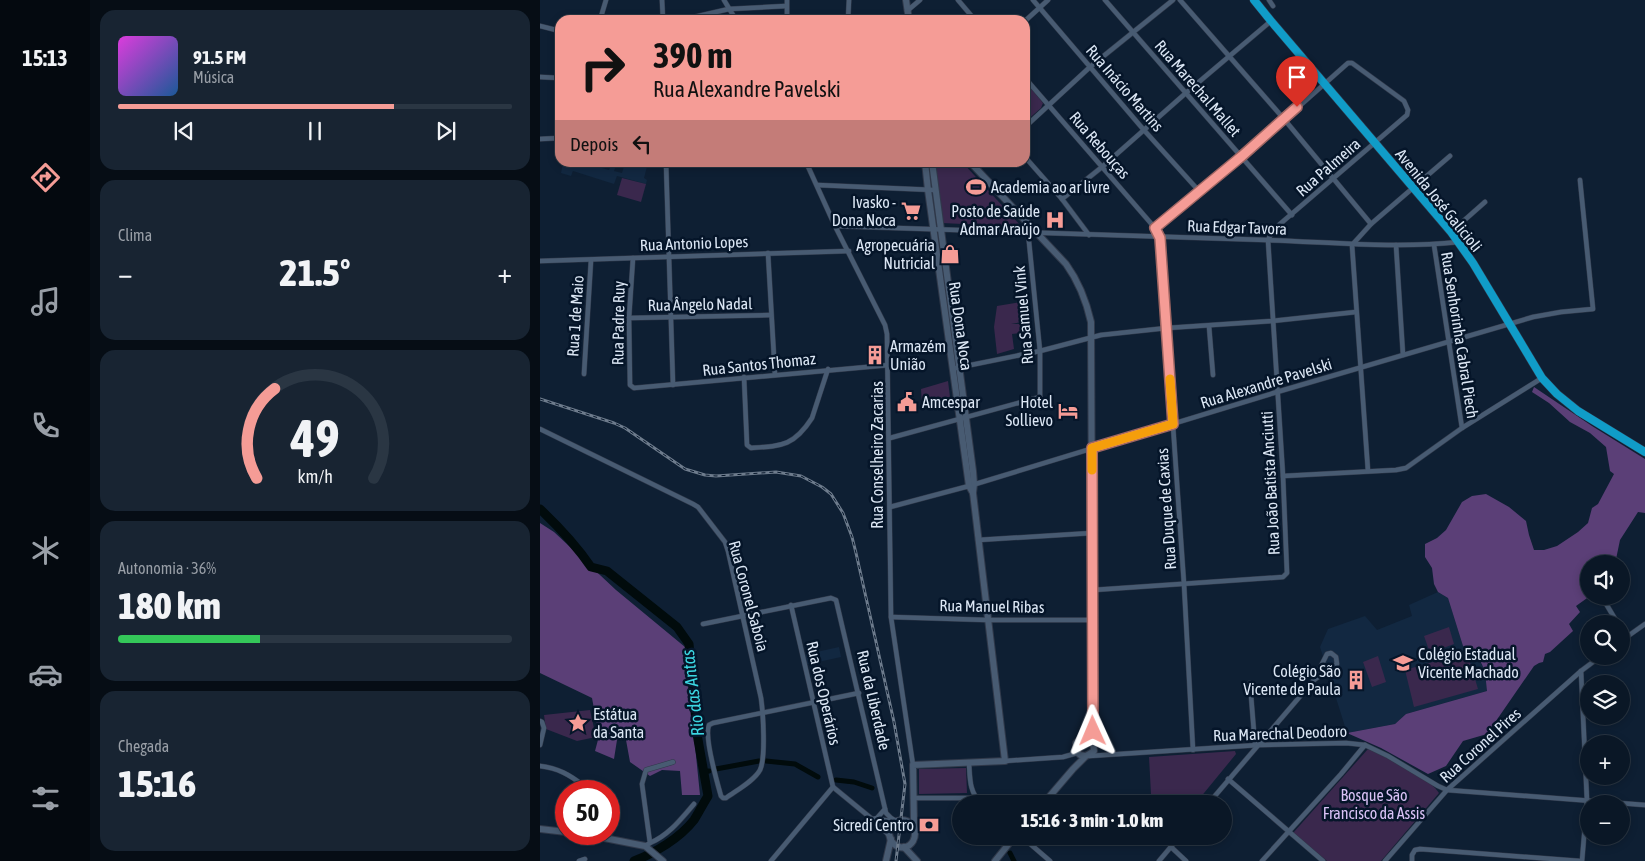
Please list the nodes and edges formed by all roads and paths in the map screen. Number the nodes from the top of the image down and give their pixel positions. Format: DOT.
graph roads {
  1 [pos="606,0"];
  2 [pos="662,0"];
  3 [pos="724,0"];
  4 [pos="787,0"];
  5 [pos="848,0"];
  6 [pos="906,0"];
  7 [pos="920,0"];
  8 [pos="958,0"];
  9 [pos="1033,0"];
  10 [pos="1048,0"];
  11 [pos="1105,0"];
  12 [pos="1174,0"];
  13 [pos="1180,0"];
  14 [pos="1254,0"];
  15 [pos="1269,0"];
  16 [pos="786,6"];
  17 [pos="1273,6"];
  18 [pos="1039,8"];
  19 [pos="729,9"];
  20 [pos="908,11"];
  21 [pos="602,15"];
  22 [pos="663,15"];
  23 [pos="703,15"];
  24 [pos="733,15"];
  25 [pos="787,15"];
  26 [pos="848,15"];
  27 [pos="908,15"];
  28 [pos="971,15"];
  29 [pos="1030,16"];
  30 [pos="1271,22"];
  31 [pos="540,26"];
  32 [pos="555,30"];
  33 [pos="1133,32"];
  34 [pos="1230,57"];
  35 [pos="1090,67"];
  36 [pos="540,77"];
  37 [pos="555,78"];
  38 [pos="1030,84"];
  39 [pos="1324,84"];
  40 [pos="1187,92"];
  41 [pos="1049,106"];
  42 [pos="1284,119"];
  43 [pos="1030,123"];
  44 [pos="1143,129"];
  45 [pos="555,138"];
  46 [pos="540,139"];
  47 [pos="1375,142"];
  48 [pos="1242,156"];
  49 [pos="1450,156"];
  50 [pos="1030,163"];
  51 [pos="666,167"];
  52 [pos="808,167"];
  53 [pos="926,167"];
  54 [pos="932,167"];
  55 [pos="1102,167"];
  56 [pos="975,168"];
  57 [pos="1333,178"];
  58 [pos="1580,180"];
  59 [pos="817,185"];
  60 [pos="1414,188"];
  61 [pos="931,190"];
  62 [pos="1199,191"];
  63 [pos="1062,199"];
  64 [pos="1485,202"];
  65 [pos="1292,215"];
  66 [pos="1372,224"];
  67 [pos="835,226"];
  68 [pos="1155,228"];
  69 [pos="937,230"];
  70 [pos="1032,232"];
  71 [pos="1451,232"];
  72 [pos="1089,235"];
  73 [pos="1160,238"];
  74 [pos="1268,240"];
  75 [pos="1459,242"];
  76 [pos="1352,245"];
  77 [pos="1434,245"];
  78 [pos="1396,246"];
  79 [pos="849,251"];
  80 [pos="768,253"];
  81 [pos="668,256"];
  82 [pos="633,258"];
  83 [pos="591,260"];
  84 [pos="540,261"];
  85 [pos="1356,312"];
  86 [pos="771,315"];
  87 [pos="669,317"];
  88 [pos="629,318"];
  89 [pos="1272,321"];
  90 [pos="1509,325"];
  91 [pos="1210,326"];
  92 [pos="1167,328"];
  93 [pos="1092,337"];
  94 [pos="1448,342"];
  95 [pos="1040,351"];
  96 [pos="1403,355"];
  97 [pos="889,365"];
  98 [pos="956,368"];
  99 [pos="1360,368"];
  100 [pos="828,369"];
  101 [pos="584,374"];
  102 [pos="775,375"];
  103 [pos="1213,375"];
  104 [pos="744,377"];
  105 [pos="1542,378"];
  106 [pos="672,385"];
  107 [pos="631,387"];
  108 [pos="1277,392"];
  109 [pos="963,419"];
  110 [pos="1173,424"];
  111 [pos="1462,428"];
  112 [pos="540,429"];
  113 [pos="890,438"];
  114 [pos="1092,448"];
  115 [pos="1645,452"];
  116 [pos="1368,471"];
  117 [pos="1283,476"];
  118 [pos="972,485"];
  119 [pos="890,507"];
  120 [pos="1092,533"];
  121 [pos="978,540"];
  122 [pos="1184,584"];
  123 [pos="1093,590"];
  124 [pos="792,605"];
  125 [pos="744,615"];
  126 [pos="891,617"];
  127 [pos="987,620"];
  128 [pos="1092,620"];
  129 [pos="703,624"];
  130 [pos="1645,624"];
  131 [pos="1630,634"];
  132 [pos="1589,665"];
  133 [pos="1581,671"];
  134 [pos="1314,680"];
  135 [pos="1250,684"];
  136 [pos="858,693"];
  137 [pos="813,702"];
  138 [pos="763,712"];
  139 [pos="1093,720"];
  140 [pos="540,721"];
  141 [pos="1086,737"];
  142 [pos="540,745"];
  143 [pos="1094,745"];
  144 [pos="1257,745"];
  145 [pos="1365,745"];
  146 [pos="1193,750"];
  147 [pos="1083,755"];
  148 [pos="1102,755"];
  149 [pos="1005,761"];
  150 [pos="673,762"];
  151 [pos="969,763"];
  152 [pos="913,765"];
  153 [pos="540,766"];
  154 [pos="1228,779"];
  155 [pos="576,780"];
  156 [pos="833,787"];
  157 [pos="1448,790"];
  158 [pos="974,795"];
  159 [pos="1051,795"];
  160 [pos="1215,795"];
  161 [pos="1587,795"];
  162 [pos="913,798"];
  163 [pos="952,798"];
  164 [pos="1580,800"];
  165 [pos="694,804"];
  166 [pos="1630,804"];
  167 [pos="1645,805"];
  168 [pos="885,809"];
  169 [pos="872,819"];
  170 [pos="897,821"];
  171 [pos="914,826"];
  172 [pos="540,829"];
  173 [pos="555,831"];
  174 [pos="1288,832"];
  175 [pos="890,837"];
  176 [pos="620,841"];
  177 [pos="914,841"];
  178 [pos="1008,845"];
  179 [pos="1031,845"];
  180 [pos="1583,845"];
  181 [pos="648,846"];
  182 [pos="901,847"];
  183 [pos="1171,847"];
  184 [pos="1497,854"];
  185 [pos="585,859"];
  186 [pos="916,859"];
  187 [pos="579,861"];
  188 [pos="662,861"];
  189 [pos="771,861"];
  190 [pos="994,861"];
  191 [pos="1050,861"];
  192 [pos="1159,861"];
  193 [pos="1186,861"];
  194 [pos="1262,861"];
  195 [pos="1323,861"];
  196 [pos="1385,861"];
  197 [pos="1412,861"];
  198 [pos="1496,861"];
  199 [pos="1581,861"];
  1 -- 21 [label="street"];
  2 -- 22 [label="street"];
  3 -- 19 [label="street"];
  4 -- 16 [label="street"];
  5 -- 26 [label="street"];
  6 -- 20 [label="main road"];
  7 -- 20 [label="street"];
  8 -- 28 [label="street"];
  9 -- 18 [label="street, Rua Inácio Martins"];
  10 -- 18 [label="street"];
  11 -- 33 [label="street, Rua Marechal Mallet"];
  12 -- 33 [label="street"];
  13 -- 34 [label="street"];
  14 -- 30 [label="highway, Avenida José Galicioli"];
  15 -- 17 [label="street"];
  16 -- 19 [label="street"];
  16 -- 25 [label="street"];
  18 -- 29 [label="street"];
  18 -- 35 [label="street, Rua Inácio Martins"];
  19 -- 23 [label="street"];
  19 -- 24 [label="street"];
  20 -- 27 [label="main road"];
  30 -- 34 [label="street"];
  30 -- 39 [label="highway, Avenida José Galicioli"];
  31 -- 32 [label="street"];
  33 -- 35 [label="street"];
  33 -- 40 [label="street, Rua Marechal Mallet"];
  34 -- 40 [label="street"];
  34 -- 42 [label="street"];
  35 -- 41 [label="street"];
  35 -- 44 [label="street, Rua Inácio Martins"];
  36 -- 37 [label="street"];
  38 -- 41 [label="street, Rua Rebouças"];
  39 -- 42 [label="street"];
  39 -- 47 [label="highway, Avenida José Galicioli"];
  39 -- 47 [label="street, Rua Palmeira"];
  40 -- 44 [label="street"];
  40 -- 48 [label="street, Rua Marechal Mallet"];
  41 -- 43 [label="street"];
  41 -- 55 [label="street, Rua Rebouças"];
  42 -- 48 [label="street"];
  42 -- 57 [label="street"];
  44 -- 55 [label="street"];
  44 -- 62 [label="street, Rua Inácio Martins"];
  45 -- 46 [label="street"];
  47 -- 57 [label="street, Rua Palmeira"];
  47 -- 60 [label="highway, Avenida José Galicioli"];
  48 -- 62 [label="street"];
  48 -- 65 [label="street, Rua Marechal Mallet"];
  49 -- 60 [label="street"];
  50 -- 63 [label="street"];
  51 -- 81 [label="street"];
  52 -- 59 [label="street, Rua Conselheiro Zacarias"];
  53 -- 61 [label="main road, Rua Dona Noca"];
  54 -- 61 [label="main road, Rua Dona Noca"];
  55 -- 63 [label="street"];
  55 -- 68 [label="street, Rua Rebouças"];
  56 -- 70 [label="main road"];
  57 -- 65 [label="street, Rua Palmeira"];
  57 -- 66 [label="street"];
  58 -- 90 [label="street, Rua Alexandre Pavelski"];
  59 -- 61 [label="street"];
  59 -- 67 [label="street, Rua Conselheiro Zacarias"];
  60 -- 66 [label="street"];
  60 -- 71 [label="highway, Avenida José Galicioli"];
  61 -- 69 [label="main road, Rua Dona Noca"];
  62 -- 68 [label="street"];
  63 -- 72 [label="street"];
  64 -- 71 [label="street"];
  65 -- 74 [label="street, Rua Palmeira"];
  66 -- 76 [label="street"];
  67 -- 69 [label="street, Rua Edgar Tavora"];
  67 -- 79 [label="street, Rua Conselheiro Zacarias"];
  68 -- 73 [label="street, Rua Rebouças"];
  69 -- 70 [label="street, Rua Edgar Tavora"];
  69 -- 98 [label="main road, Rua Dona Noca"];
  70 -- 72 [label="street, Rua Edgar Tavora"];
  70 -- 93 [label="main road"];
  70 -- 95 [label="street, Rua Samuel Vink"];
  71 -- 75 [label="highway, Avenida José Galicioli"];
  72 -- 73 [label="street, Rua Edgar Tavora"];
  73 -- 74 [label="street, Rua Edgar Tavora"];
  73 -- 92 [label="street, Rua Duque de Caxias"];
  74 -- 76 [label="street, Rua Edgar Tavora"];
  74 -- 89 [label="street, Rua João Batista Anciutti"];
  75 -- 77 [label="street, Rua Edgar Tavora"];
  75 -- 90 [label="highway, Avenida José Galicioli"];
  76 -- 78 [label="street, Rua Edgar Tavora"];
  76 -- 85 [label="street"];
  77 -- 78 [label="street, Rua Edgar Tavora"];
  77 -- 94 [label="street, Rua Senhorinha Cabral Piech"];
  78 -- 96 [label="street"];
  79 -- 80 [label="street, Rua Antonio Lopes"];
  79 -- 97 [label="street, Rua Conselheiro Zacarias"];
  80 -- 81 [label="street, Rua Antonio Lopes"];
  80 -- 86 [label="street"];
  81 -- 82 [label="street, Rua Antonio Lopes"];
  81 -- 87 [label="street"];
  82 -- 83 [label="street, Rua Antonio Lopes"];
  82 -- 88 [label="street, Rua Padre Ruy"];
  83 -- 84 [label="street, Rua Antonio Lopes"];
  83 -- 101 [label="street, Rua 1 de Maio"];
  85 -- 89 [label="street"];
  85 -- 99 [label="street"];
  86 -- 87 [label="street, Rua Ângelo Nadal"];
  86 -- 102 [label="street"];
  87 -- 88 [label="street, Rua Ângelo Nadal"];
  87 -- 106 [label="street"];
  88 -- 107 [label="street, Rua Padre Ruy"];
  89 -- 91 [label="street"];
  89 -- 108 [label="street, Rua João Batista Anciutti"];
  90 -- 94 [label="street, Rua Alexandre Pavelski"];
  90 -- 105 [label="highway, Avenida José Galicioli"];
  91 -- 92 [label="street"];
  91 -- 103 [label="street"];
  92 -- 93 [label="street"];
  92 -- 110 [label="street, Rua Duque de Caxias"];
  93 -- 95 [label="street"];
  93 -- 114 [label="main road"];
  94 -- 96 [label="street, Rua Alexandre Pavelski"];
  94 -- 111 [label="street, Rua Senhorinha Cabral Piech"];
  95 -- 98 [label="street"];
  95 -- 109 [label="street, Rua Samuel Vink"];
  96 -- 99 [label="street, Rua Alexandre Pavelski"];
  97 -- 100 [label="street, Rua Santos Thomaz"];
  97 -- 113 [label="street, Rua Conselheiro Zacarias"];
  98 -- 109 [label="main road, Rua Dona Noca"];
  99 -- 108 [label="street, Rua Alexandre Pavelski"];
  99 -- 116 [label="street"];
  100 -- 102 [label="street, Rua Santos Thomaz"];
  100 -- 104 [label="street"];
  102 -- 104 [label="street, Rua Santos Thomaz"];
  104 -- 106 [label="street, Rua Santos Thomaz"];
  105 -- 111 [label="street"];
  105 -- 115 [label="highway, Avenida José Galicioli"];
  106 -- 107 [label="street, Rua Santos Thomaz"];
  108 -- 110 [label="street, Rua Alexandre Pavelski"];
  108 -- 117 [label="street, Rua João Batista Anciutti"];
  109 -- 113 [label="street"];
  109 -- 118 [label="main road, Rua Dona Noca"];
  110 -- 114 [label="street, Rua Alexandre Pavelski"];
  110 -- 122 [label="street, Rua Duque de Caxias"];
  111 -- 116 [label="street"];
  112 -- 125 [label="street, Rua Coronel Saboia"];
  113 -- 119 [label="street, Rua Conselheiro Zacarias"];
  114 -- 118 [label="street, Rua Alexandre Pavelski"];
  114 -- 120 [label="main road"];
  116 -- 117 [label="street"];
  117 -- 122 [label="street, Rua João Batista Anciutti"];
  118 -- 119 [label="street, Rua Alexandre Pavelski"];
  118 -- 121 [label="main road, Rua Dona Noca"];
  119 -- 126 [label="street, Rua Conselheiro Zacarias"];
  120 -- 121 [label="street"];
  120 -- 123 [label="main road"];
  121 -- 127 [label="main road, Rua Dona Noca"];
  122 -- 123 [label="street"];
  122 -- 146 [label="street, Rua Duque de Caxias"];
  123 -- 128 [label="main road"];
  124 -- 125 [label="street"];
  124 -- 136 [label="street, Rua da Liberdade"];
  124 -- 137 [label="street, Rua dos Operários"];
  125 -- 129 [label="street"];
  125 -- 138 [label="street, Rua Coronel Saboia"];
  126 -- 127 [label="street, Rua Manuel Ribas"];
  126 -- 152 [label="street, Rua Conselheiro Zacarias"];
  127 -- 128 [label="street, Rua Manuel Ribas"];
  127 -- 149 [label="main road, Rua Dona Noca"];
  128 -- 139 [label="main road"];
  130 -- 131 [label="street"];
  132 -- 133 [label="street, Rua Coronel Pires"];
  133 -- 157 [label="street, Rua Coronel Pires"];
  133 -- 161 [label="street"];
  134 -- 134 [label="street"];
  134 -- 144 [label="street"];
  135 -- 144 [label="street"];
  136 -- 137 [label="street"];
  136 -- 168 [label="street, Rua da Liberdade"];
  137 -- 138 [label="street"];
  137 -- 156 [label="street, Rua dos Operários"];
  138 -- 138 [label="street, Rua Coronel Saboia"];
  139 -- 141 [label="main road"];
  139 -- 143 [label="main road"];
  140 -- 142 [label="street"];
  141 -- 143 [label="main road"];
  141 -- 147 [label="main road"];
  143 -- 147 [label="main road"];
  143 -- 148 [label="street"];
  144 -- 145 [label="street, Rua Marechal Deodoro"];
  144 -- 146 [label="street, Rua Marechal Deodoro"];
  144 -- 154 [label="street"];
  145 -- 157 [label="street, Rua Marechal Deodoro"];
  145 -- 174 [label="street"];
  146 -- 148 [label="street, Rua Marechal Deodoro"];
  147 -- 148 [label="street, Rua Marechal Deodoro"];
  147 -- 149 [label="street, Rua Marechal Deodoro"];
  147 -- 159 [label="main road"];
  149 -- 151 [label="main road, Rua Marechal Deodoro"];
  150 -- 181 [label="street"];
  151 -- 152 [label="main road, Rua Marechal Deodoro"];
  151 -- 158 [label="street"];
  152 -- 162 [label="main road"];
  153 -- 155 [label="street"];
  154 -- 160 [label="street"];
  154 -- 174 [label="street"];
  156 -- 169 [label="street"];
  156 -- 189 [label="street"];
  157 -- 164 [label="street"];
  157 -- 196 [label="street, Rua Coronel Pires"];
  162 -- 163 [label="street"];
  162 -- 170 [label="main road"];
  162 -- 171 [label="main road"];
  165 -- 181 [label="street"];
  166 -- 167 [label="street"];
  168 -- 169 [label="street"];
  168 -- 170 [label="street, Rua da Liberdade"];
  169 -- 170 [label="street"];
  169 -- 175 [label="street"];
  170 -- 171 [label="main road"];
  170 -- 175 [label="main road"];
  171 -- 177 [label="main road"];
  172 -- 173 [label="main road"];
  174 -- 194 [label="street"];
  174 -- 195 [label="street"];
  175 -- 182 [label="main road"];
  175 -- 182 [label="main road"];
  176 -- 181 [label="main road"];
  177 -- 182 [label="main road"];
  177 -- 186 [label="main road"];
  178 -- 190 [label="main road"];
  179 -- 191 [label="street"];
  180 -- 199 [label="street"];
  181 -- 188 [label="main road"];
  182 -- 186 [label="main road"];
  183 -- 192 [label="street"];
  183 -- 193 [label="street"];
  184 -- 197 [label="street"];
  184 -- 198 [label="street"];
  184 -- 199 [label="street"];
  185 -- 187 [label="street"];
}
